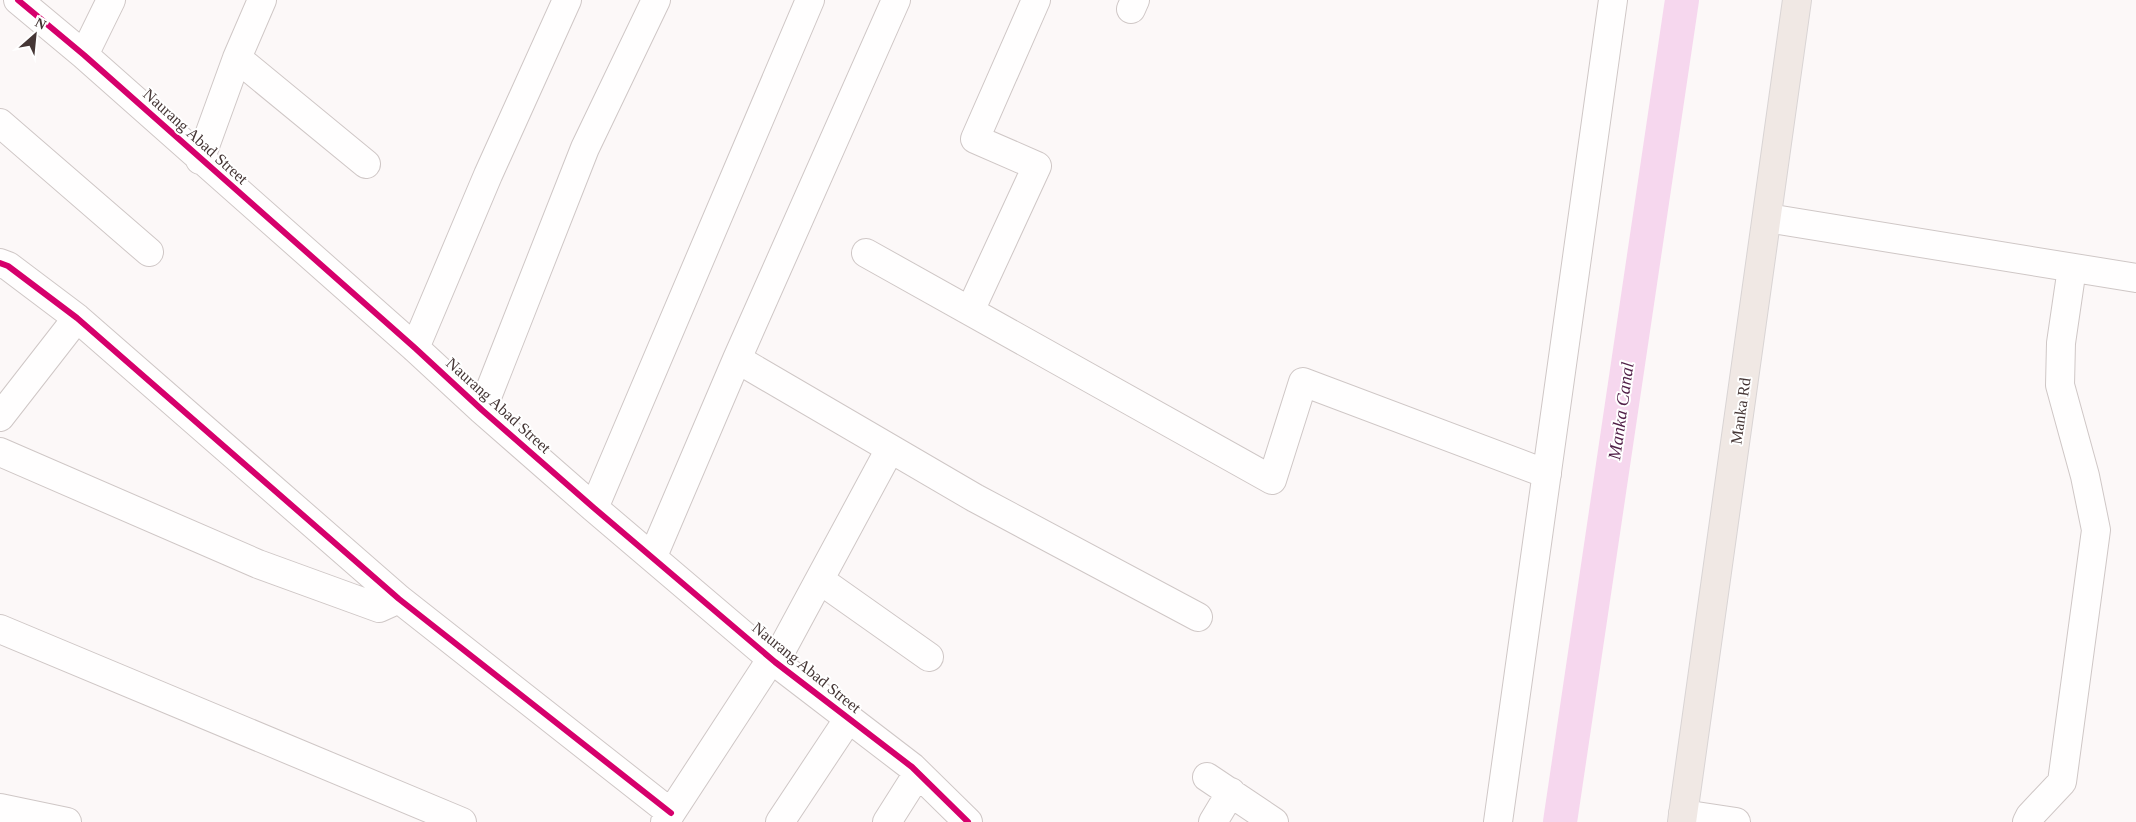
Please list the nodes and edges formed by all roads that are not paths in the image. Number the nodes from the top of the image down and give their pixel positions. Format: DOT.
graph roads {
  1 [pos="18,0"];
  2 [pos="111,0"];
  3 [pos="262,0"];
  4 [pos="567,0"];
  5 [pos="656,0"];
  6 [pos="810,0"];
  7 [pos="896,0"];
  8 [pos="1036,0"];
  9 [pos="1613,0"];
  10 [pos="1797,0"];
  11 [pos="84,55"];
  12 [pos="238,58"];
  13 [pos="0,123"];
  14 [pos="200,160"];
  15 [pos="366,164"];
  16 [pos="1767,218"];
  17 [pos="149,252"];
  18 [pos="866,252"];
  19 [pos="0,263"];
  20 [pos="2072,268"];
  21 [pos="2136,278"];
  22 [pos="970,311"];
  23 [pos="77,318"];
  24 [pos="415,348"];
  25 [pos="737,358"];
  26 [pos="482,410"];
  27 [pos="0,417"];
  28 [pos="890,449"];
  29 [pos="0,452"];
  30 [pos="1547,474"];
  31 [pos="594,508"];
  32 [pos="653,556"];
  33 [pos="820,580"];
  34 [pos="399,599"];
  35 [pos="1198,617"];
  36 [pos="0,629"];
  37 [pos="928,657"];
  38 [pos="774,660"];
  39 [pos="849,718"];
  40 [pos="918,773"];
  41 [pos="1207,776"];
  42 [pos="1231,792"];
  43 [pos="0,808"];
  44 [pos="668,818"];
  45 [pos="1682,818"];
  46 [pos="67,822"];
  47 [pos="462,822"];
  48 [pos="780,822"];
  49 [pos="887,822"];
  50 [pos="968,822"];
  51 [pos="1213,822"];
  52 [pos="1274,822"];
  53 [pos="1498,822"];
  54 [pos="1736,822"];
  55 [pos="2027,822"];
  1 -- 11 [label="street, Naurang Abad Street"];
  2 -- 11 [label="street"];
  3 -- 12 [label="street"];
  4 -- 24 [label="street"];
  5 -- 26 [label="street"];
  6 -- 31 [label="street"];
  7 -- 25 [label="street"];
  8 -- 22 [label="street"];
  9 -- 30 [label="street"];
  10 -- 16 [label="main road, Manka Rd"];
  11 -- 14 [label="street, Naurang Abad Street"];
  12 -- 14 [label="street"];
  12 -- 15 [label="street"];
  13 -- 17 [label="street"];
  14 -- 24 [label="street, Naurang Abad Street"];
  16 -- 20 [label="street"];
  16 -- 45 [label="main road, Manka Rd"];
  18 -- 22 [label="street"];
  19 -- 23 [label="street"];
  20 -- 21 [label="street"];
  20 -- 55 [label="street"];
  22 -- 30 [label="street"];
  23 -- 27 [label="street"];
  23 -- 34 [label="street"];
  24 -- 26 [label="street, Naurang Abad Street"];
  25 -- 28 [label="street"];
  25 -- 32 [label="street"];
  26 -- 31 [label="street, Naurang Abad Street"];
  28 -- 33 [label="street"];
  28 -- 35 [label="street"];
  29 -- 34 [label="street"];
  30 -- 53 [label="street"];
  31 -- 32 [label="street, Naurang Abad Street"];
  32 -- 38 [label="street, Naurang Abad Street"];
  33 -- 37 [label="street"];
  33 -- 38 [label="street"];
  34 -- 44 [label="street"];
  36 -- 47 [label="street"];
  38 -- 39 [label="street, Naurang Abad Street"];
  38 -- 44 [label="street"];
  39 -- 40 [label="street, Naurang Abad Street"];
  39 -- 48 [label="street"];
  40 -- 49 [label="street"];
  40 -- 50 [label="street, Naurang Abad Street"];
  41 -- 42 [label="street"];
  42 -- 51 [label="street"];
  42 -- 52 [label="street"];
  43 -- 46 [label="street"];
  45 -- 54 [label="street"];
}
